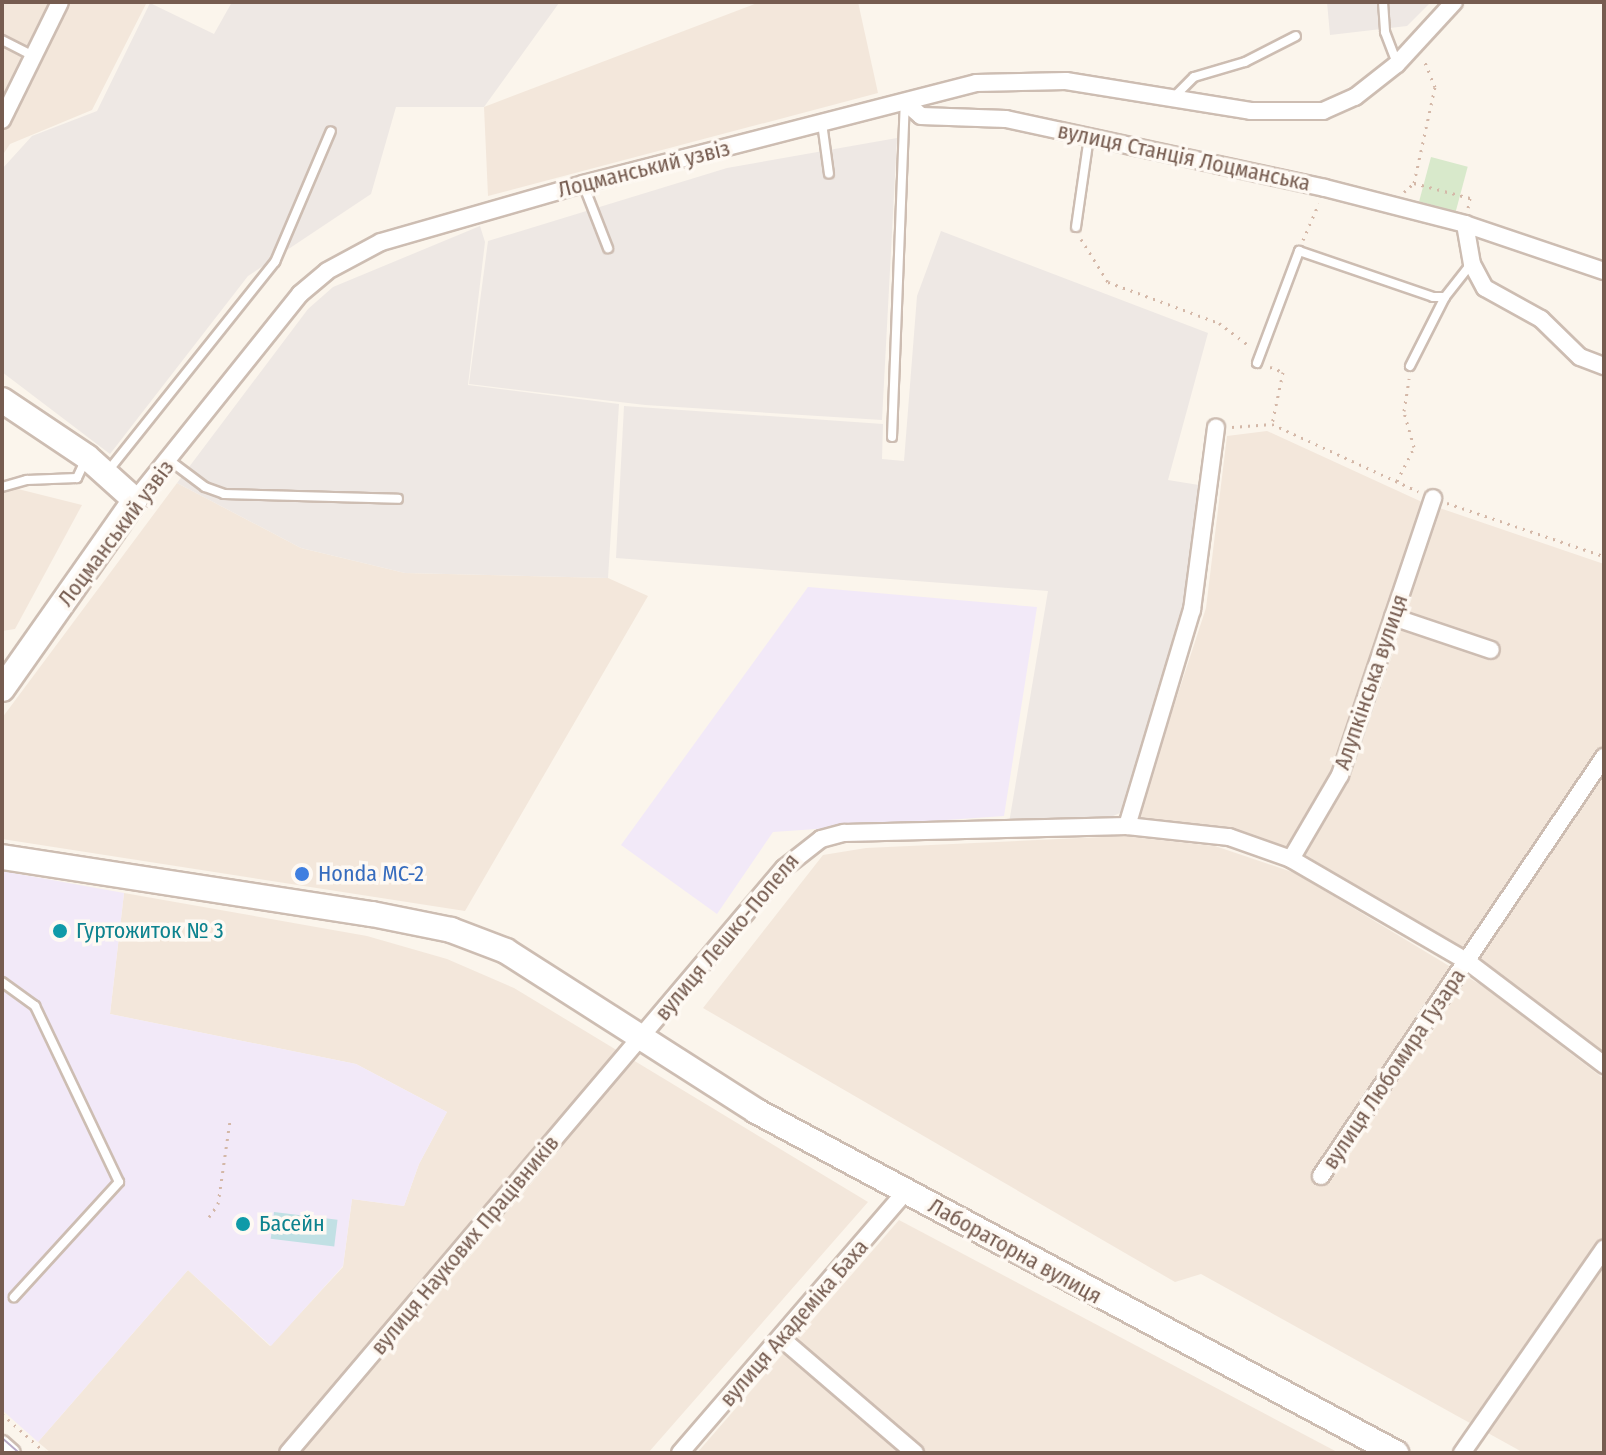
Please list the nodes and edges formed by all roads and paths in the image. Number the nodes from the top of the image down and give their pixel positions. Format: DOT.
graph roads {
  1 [pos="60,2"];
  2 [pos="1383,2"];
  3 [pos="1454,2"];
  4 [pos="1296,36"];
  5 [pos="2,40"];
  6 [pos="1417,42"];
  7 [pos="34,56"];
  8 [pos="1397,64"];
  9 [pos="1172,100"];
  10 [pos="905,102"];
  11 [pos="2,120"];
  12 [pos="822,123"];
  13 [pos="331,131"];
  14 [pos="1089,136"];
  15 [pos="829,174"];
  16 [pos="583,184"];
  17 [pos="1325,188"];
  18 [pos="1465,224"];
  19 [pos="1076,227"];
  20 [pos="608,248"];
  21 [pos="1299,251"];
  22 [pos="1472,264"];
  23 [pos="1604,271"];
  24 [pos="1445,297"];
  25 [pos="1257,363"];
  26 [pos="1410,366"];
  27 [pos="1604,366"];
  28 [pos="2,400"];
  29 [pos="1272,424"];
  30 [pos="1216,428"];
  31 [pos="892,437"];
  32 [pos="87,457"];
  33 [pos="169,460"];
  34 [pos="106,473"];
  35 [pos="1397,482"];
  36 [pos="2,487"];
  37 [pos="1433,498"];
  38 [pos="398,499"];
  39 [pos="135,500"];
  40 [pos="1604,556"];
  41 [pos="1393,617"];
  42 [pos="1491,650"];
  43 [pos="2,689"];
  44 [pos="1604,757"];
  45 [pos="1127,826"];
  46 [pos="2,857"];
  47 [pos="1291,859"];
  48 [pos="1468,962"];
  49 [pos="2,982"];
  50 [pos="642,1037"];
  51 [pos="1604,1065"];
  52 [pos="230,1121"];
  53 [pos="1321,1176"];
  54 [pos="906,1191"];
  55 [pos="209,1217"];
  56 [pos="1604,1249"];
  57 [pos="14,1297"];
  58 [pos="782,1339"];
  59 [pos="2,1414"];
  60 [pos="2,1444"];
  61 [pos="12,1453"];
  62 [pos="46,1453"];
  63 [pos="288,1453"];
  64 [pos="680,1453"];
  65 [pos="915,1453"];
  66 [pos="1396,1453"];
  67 [pos="1462,1453"];
  1 -- 7 [label="street"];
  2 -- 8 [label="lane"];
  3 -- 6 [label="street, Лоцманський узвіз"];
  4 -- 9 [label="lane"];
  5 -- 7 [label="lane"];
  6 -- 8 [label="street, Лоцманський узвіз"];
  6 -- 18 [label="path"];
  7 -- 11 [label="street"];
  8 -- 9 [label="street, Лоцманський узвіз"];
  9 -- 10 [label="street, Лоцманський узвіз"];
  10 -- 12 [label="street, Лоцманський узвіз"];
  10 -- 14 [label="street, вулиця Станція Лоцманська"];
  10 -- 31 [label="lane"];
  12 -- 15 [label="lane"];
  12 -- 16 [label="street, Лоцманський узвіз"];
  13 -- 34 [label="lane"];
  14 -- 17 [label="street, вулиця Станція Лоцманська"];
  14 -- 19 [label="lane"];
  16 -- 20 [label="lane"];
  16 -- 33 [label="street, Лоцманський узвіз"];
  17 -- 18 [label="street, вулиця Станція Лоцманська"];
  17 -- 21 [label="path"];
  18 -- 22 [label="street"];
  18 -- 23 [label="street, вулиця Станція Лоцманська"];
  19 -- 25 [label="path"];
  21 -- 24 [label="lane"];
  21 -- 25 [label="lane"];
  22 -- 24 [label="lane"];
  22 -- 27 [label="street"];
  24 -- 26 [label="lane"];
  25 -- 29 [label="path"];
  26 -- 35 [label="path"];
  28 -- 32 [label="main road"];
  29 -- 30 [label="path"];
  29 -- 35 [label="path"];
  30 -- 45 [label="street"];
  32 -- 34 [label="main road"];
  32 -- 36 [label="lane"];
  33 -- 38 [label="lane"];
  33 -- 39 [label="street, Лоцманський узвіз"];
  34 -- 39 [label="main road"];
  35 -- 37 [label="path"];
  37 -- 40 [label="path"];
  37 -- 41 [label="street, Алупкінська вулиця"];
  39 -- 43 [label="main road, Лоцманський узвіз"];
  41 -- 42 [label="street"];
  41 -- 47 [label="street, Алупкінська вулиця"];
  44 -- 48 [label="street"];
  45 -- 47 [label="street, вулиця Любомира Гузара"];
  45 -- 50 [label="street, вулиця Лешко-Попеля"];
  46 -- 50 [label="main road, вулиця Лешко-Попеля"];
  47 -- 48 [label="street, вулиця Любомира Гузара"];
  48 -- 51 [label="street, вулиця Любомира Гузара"];
  48 -- 53 [label="street, вулиця Любомира Гузара"];
  49 -- 57 [label="lane"];
  50 -- 54 [label="main road, Лабораторна вулиця"];
  50 -- 63 [label="street, вулиця Наукових Працівників"];
  52 -- 55 [label="path"];
  54 -- 58 [label="street, вулиця Академіка Баха"];
  54 -- 66 [label="main road, Лабораторна вулиця"];
  56 -- 67 [label="street"];
  58 -- 64 [label="street, вулиця Академіка Баха"];
  58 -- 65 [label="street"];
  59 -- 62 [label="path"];
  60 -- 61 [label="street"];
}
